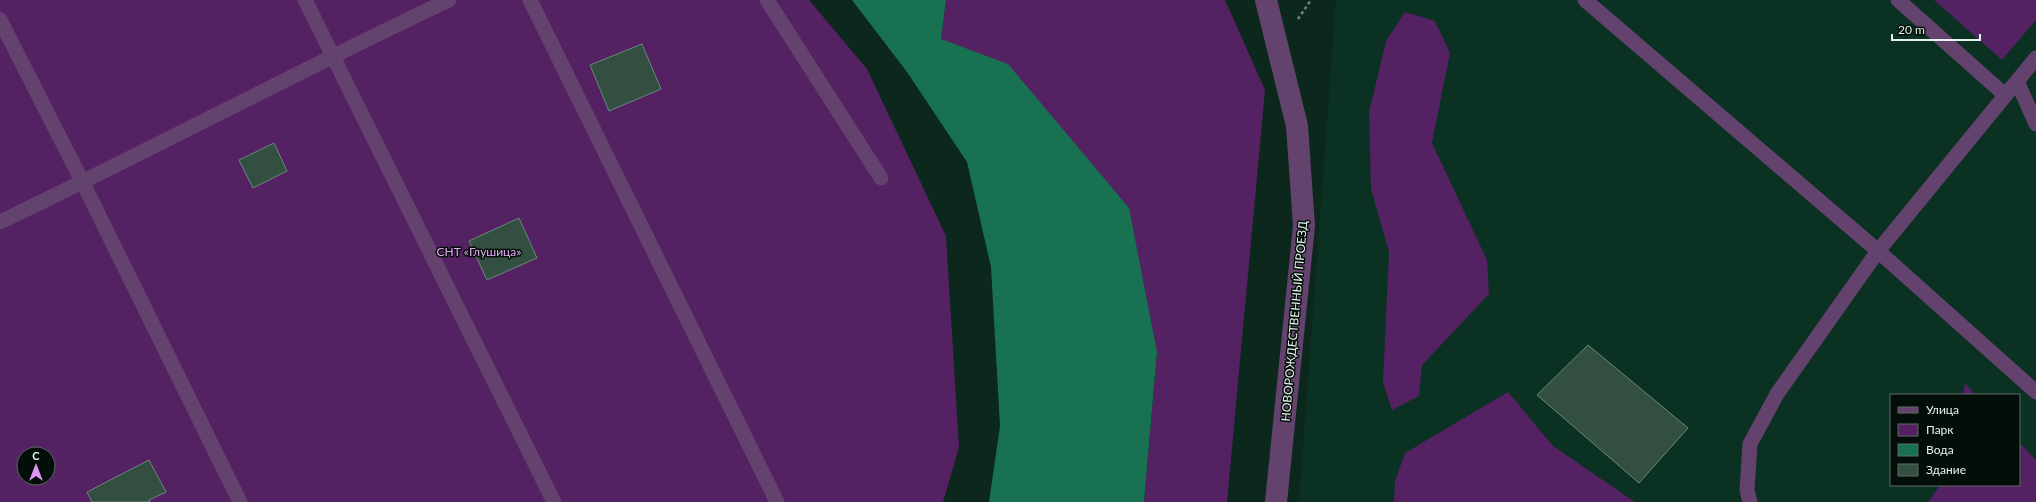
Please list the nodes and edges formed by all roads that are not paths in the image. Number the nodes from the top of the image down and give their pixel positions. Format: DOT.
graph roads {
  1 [pos="305,0"];
  2 [pos="449,0"];
  3 [pos="530,0"];
  4 [pos="767,0"];
  5 [pos="1266,0"];
  6 [pos="1585,0"];
  7 [pos="1898,0"];
  8 [pos="0,20"];
  9 [pos="332,56"];
  10 [pos="2036,58"];
  11 [pos="2017,81"];
  12 [pos="2005,95"];
  13 [pos="2036,124"];
  14 [pos="881,178"];
  15 [pos="83,183"];
  16 [pos="0,222"];
  17 [pos="1878,251"];
  18 [pos="2036,392"];
  19 [pos="240,502"];
  20 [pos="554,502"];
  21 [pos="777,502"];
  22 [pos="1276,502"];
  23 [pos="1750,502"];
  1 -- 9 [label="lane"];
  2 -- 9 [label="lane"];
  3 -- 21 [label="lane"];
  4 -- 14 [label="lane"];
  5 -- 22 [label="street, НОВОРОЖДЕСТВЕННЫЙ ПРОЕЗД"];
  6 -- 17 [label="lane"];
  7 -- 12 [label="lane"];
  8 -- 15 [label="lane"];
  9 -- 15 [label="lane"];
  9 -- 20 [label="lane"];
  10 -- 11 [label="lane"];
  11 -- 12 [label="lane"];
  11 -- 13 [label="lane"];
  12 -- 17 [label="lane"];
  15 -- 16 [label="lane"];
  15 -- 19 [label="lane"];
  17 -- 18 [label="lane"];
  17 -- 23 [label="lane"];
}
